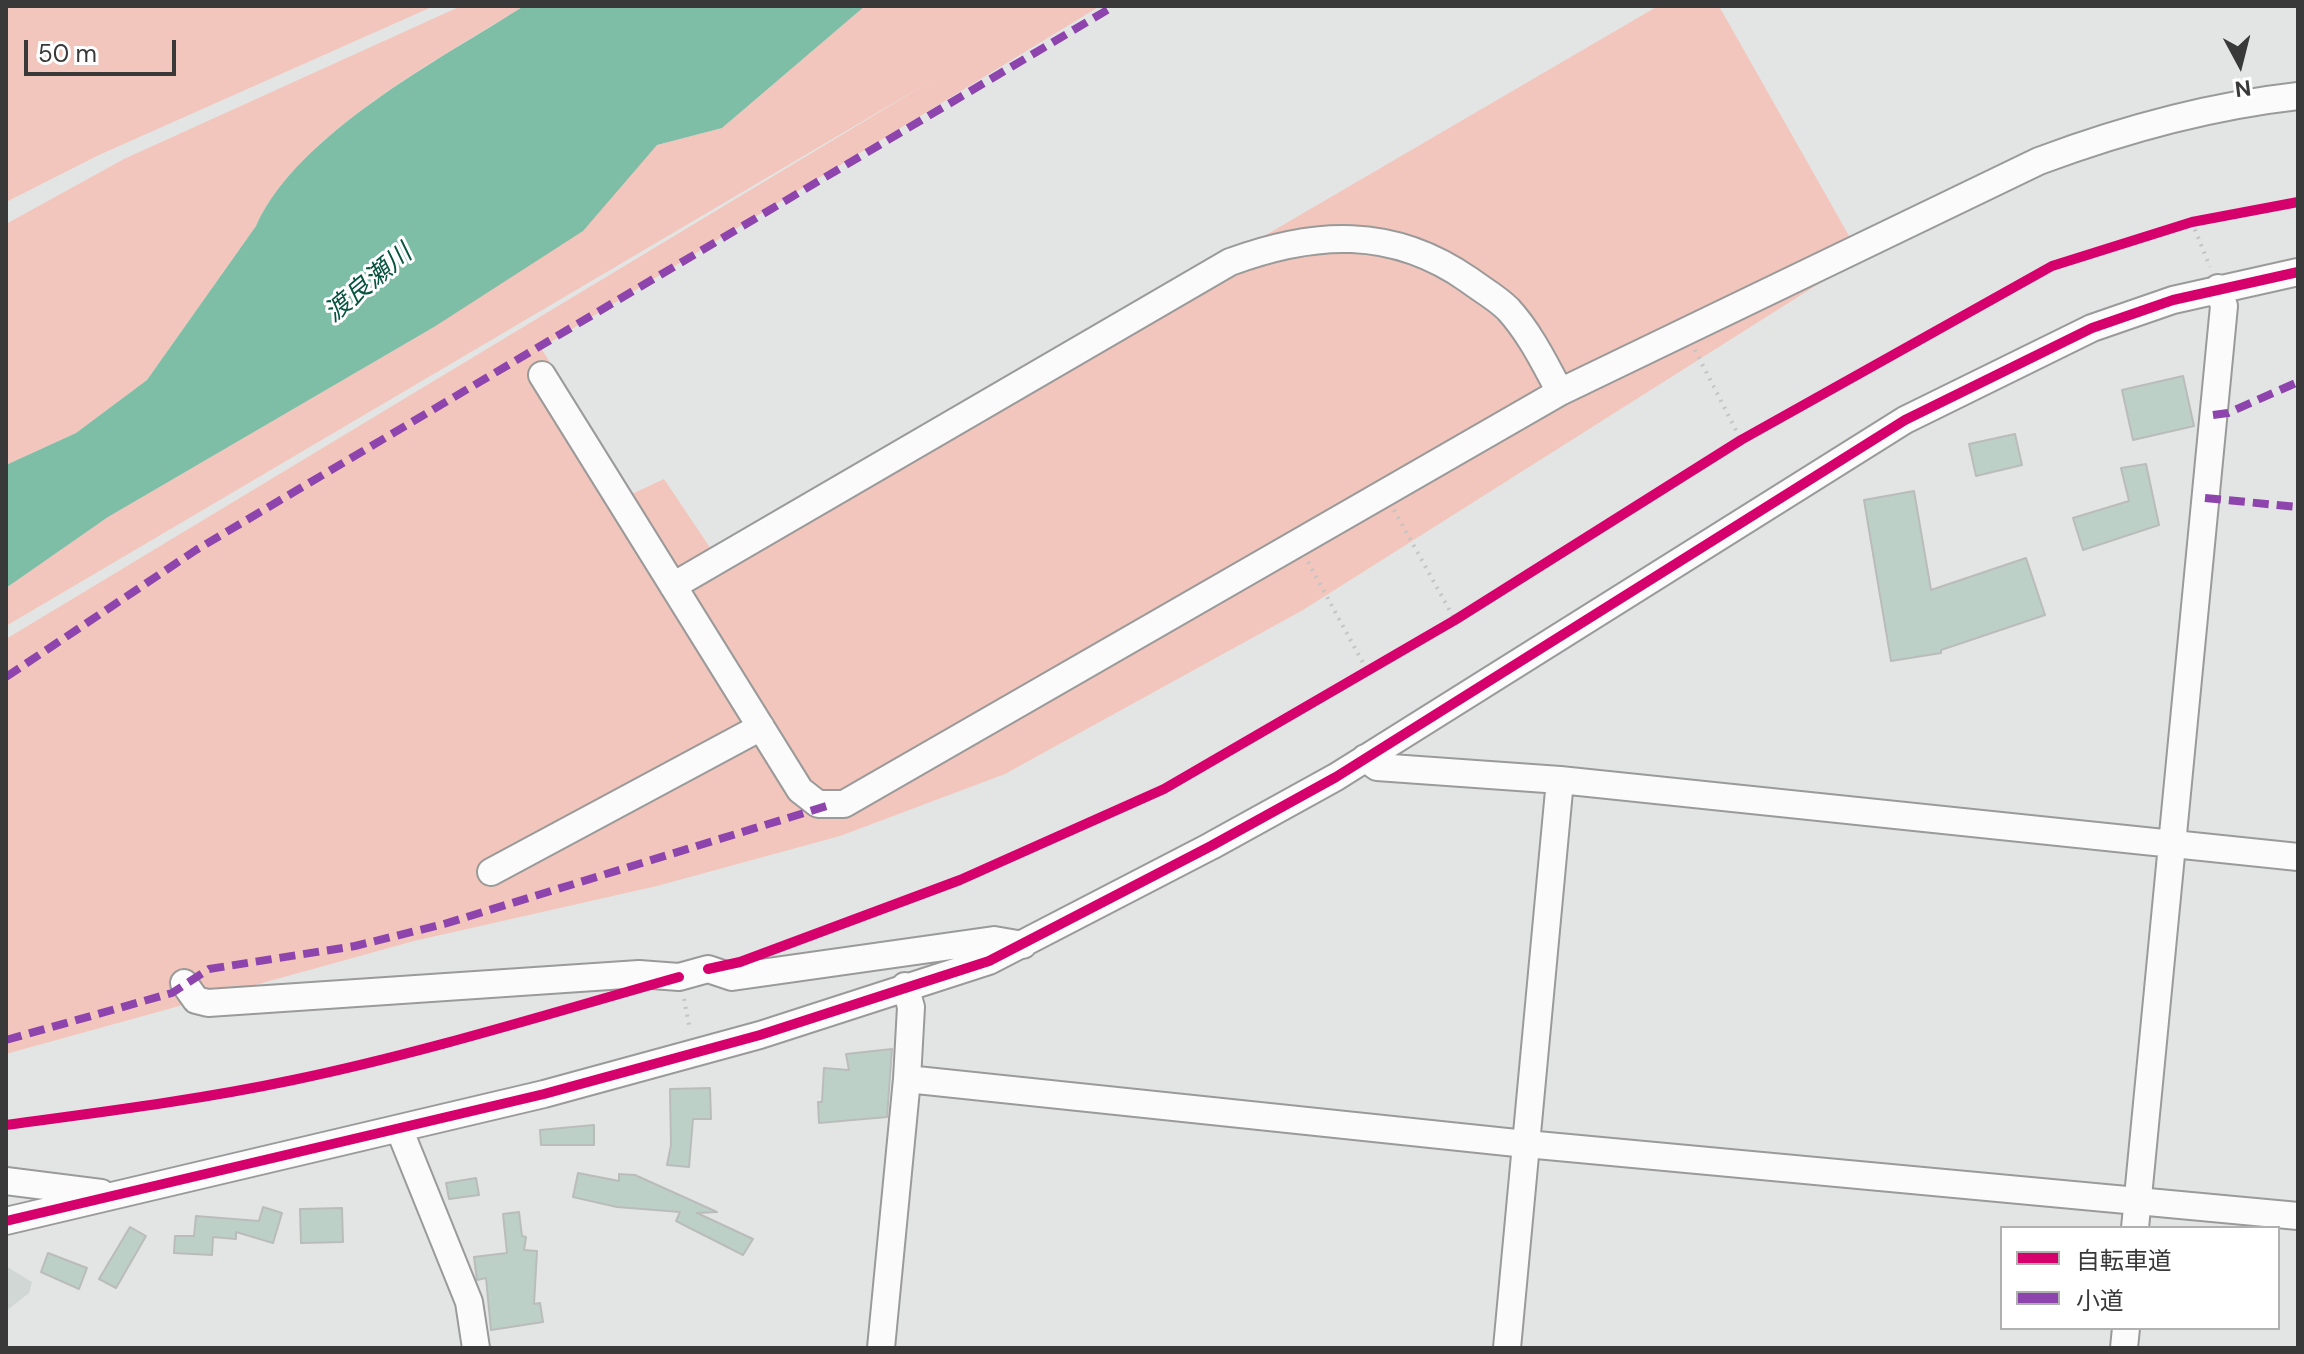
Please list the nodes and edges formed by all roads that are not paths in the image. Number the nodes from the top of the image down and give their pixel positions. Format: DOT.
graph roads {
  1 [pos="2298,96"];
  2 [pos="2298,272"];
  3 [pos="2218,288"];
  4 [pos="542,375"];
  5 [pos="1560,392"];
  6 [pos="673,586"];
  7 [pos="761,727"];
  8 [pos="1365,758"];
  9 [pos="1560,780"];
  10 [pos="2171,844"];
  11 [pos="2298,857"];
  12 [pos="491,872"];
  13 [pos="1023,945"];
  14 [pos="184,983"];
  15 [pos="905,986"];
  16 [pos="907,1079"];
  17 [pos="400,1131"];
  18 [pos="1526,1144"];
  19 [pos="6,1181"];
  20 [pos="116,1195"];
  21 [pos="2138,1200"];
  22 [pos="2298,1216"];
  23 [pos="6,1221"];
  24 [pos="2135,1226"];
  25 [pos="476,1348"];
  26 [pos="881,1348"];
  27 [pos="1507,1348"];
  1 -- 5 [label="street"];
  2 -- 3 [label="street"];
  3 -- 8 [label="street"];
  3 -- 10 [label="street"];
  4 -- 6 [label="street"];
  5 -- 6 [label="street"];
  5 -- 7 [label="street"];
  6 -- 7 [label="street"];
  7 -- 12 [label="street"];
  8 -- 9 [label="street"];
  8 -- 13 [label="street"];
  9 -- 10 [label="street"];
  9 -- 18 [label="street"];
  10 -- 11 [label="street"];
  10 -- 21 [label="street"];
  13 -- 14 [label="street"];
  13 -- 15 [label="street"];
  15 -- 16 [label="street"];
  15 -- 17 [label="street"];
  16 -- 18 [label="street"];
  16 -- 26 [label="street"];
  17 -- 20 [label="street"];
  17 -- 25 [label="street"];
  18 -- 21 [label="street"];
  18 -- 27 [label="street"];
  19 -- 20 [label="street"];
  20 -- 23 [label="street"];
  21 -- 22 [label="street"];
  21 -- 24 [label="street"];
}
